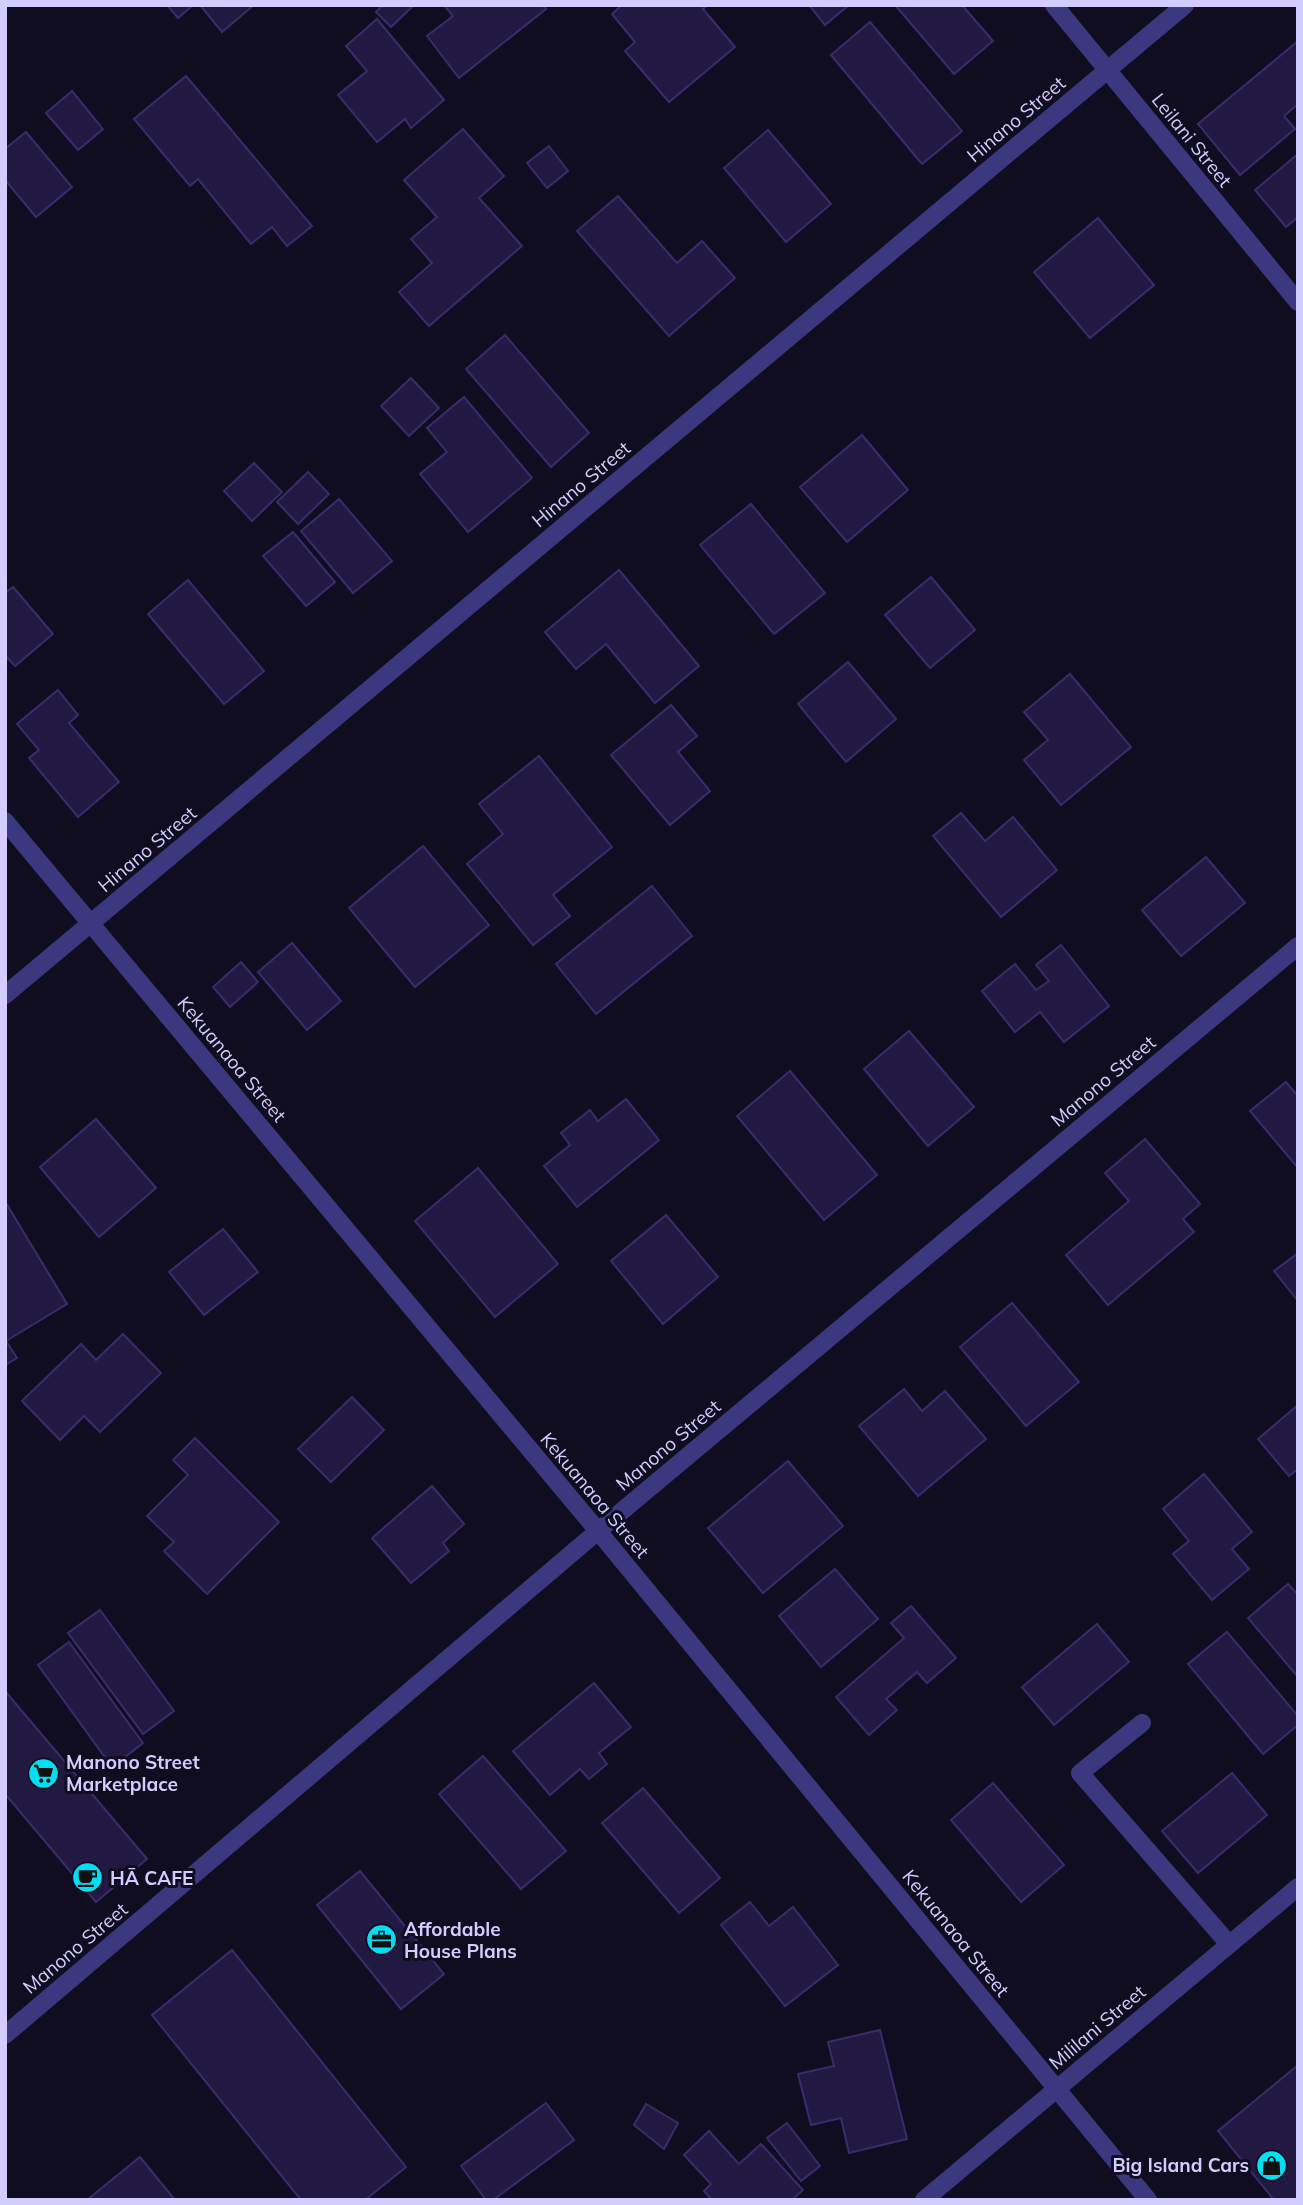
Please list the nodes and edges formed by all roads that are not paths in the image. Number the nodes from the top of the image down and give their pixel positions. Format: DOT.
graph roads {
  1 [pos="1054,5"];
  2 [pos="1185,5"];
  3 [pos="1107,70"];
  4 [pos="1298,302"];
  5 [pos="5,821"];
  6 [pos="91,923"];
  7 [pos="1298,946"];
  8 [pos="5,995"];
  9 [pos="598,1531"];
  10 [pos="1142,1723"];
  11 [pos="1298,1887"];
  12 [pos="1229,1944"];
  13 [pos="5,2035"];
  14 [pos="1057,2089"];
  15 [pos="924,2200"];
  16 [pos="1148,2200"];
  1 -- 3 [label="street, Leilani Street"];
  2 -- 3 [label="street, Hinano Street"];
  3 -- 4 [label="street, Leilani Street"];
  3 -- 6 [label="street, Hinano Street"];
  5 -- 6 [label="street, Kekuanaoa Street"];
  6 -- 8 [label="street, Hinano Street"];
  6 -- 9 [label="street, Kekuanaoa Street"];
  7 -- 9 [label="street, Manono Street"];
  9 -- 13 [label="street, Manono Street"];
  9 -- 14 [label="street, Kekuanaoa Street"];
  10 -- 12 [label="street"];
  11 -- 12 [label="street, Mililani Street"];
  12 -- 14 [label="street, Mililani Street"];
  14 -- 15 [label="street, Mililani Street"];
  14 -- 16 [label="street, Kekuanaoa Street"];
}
